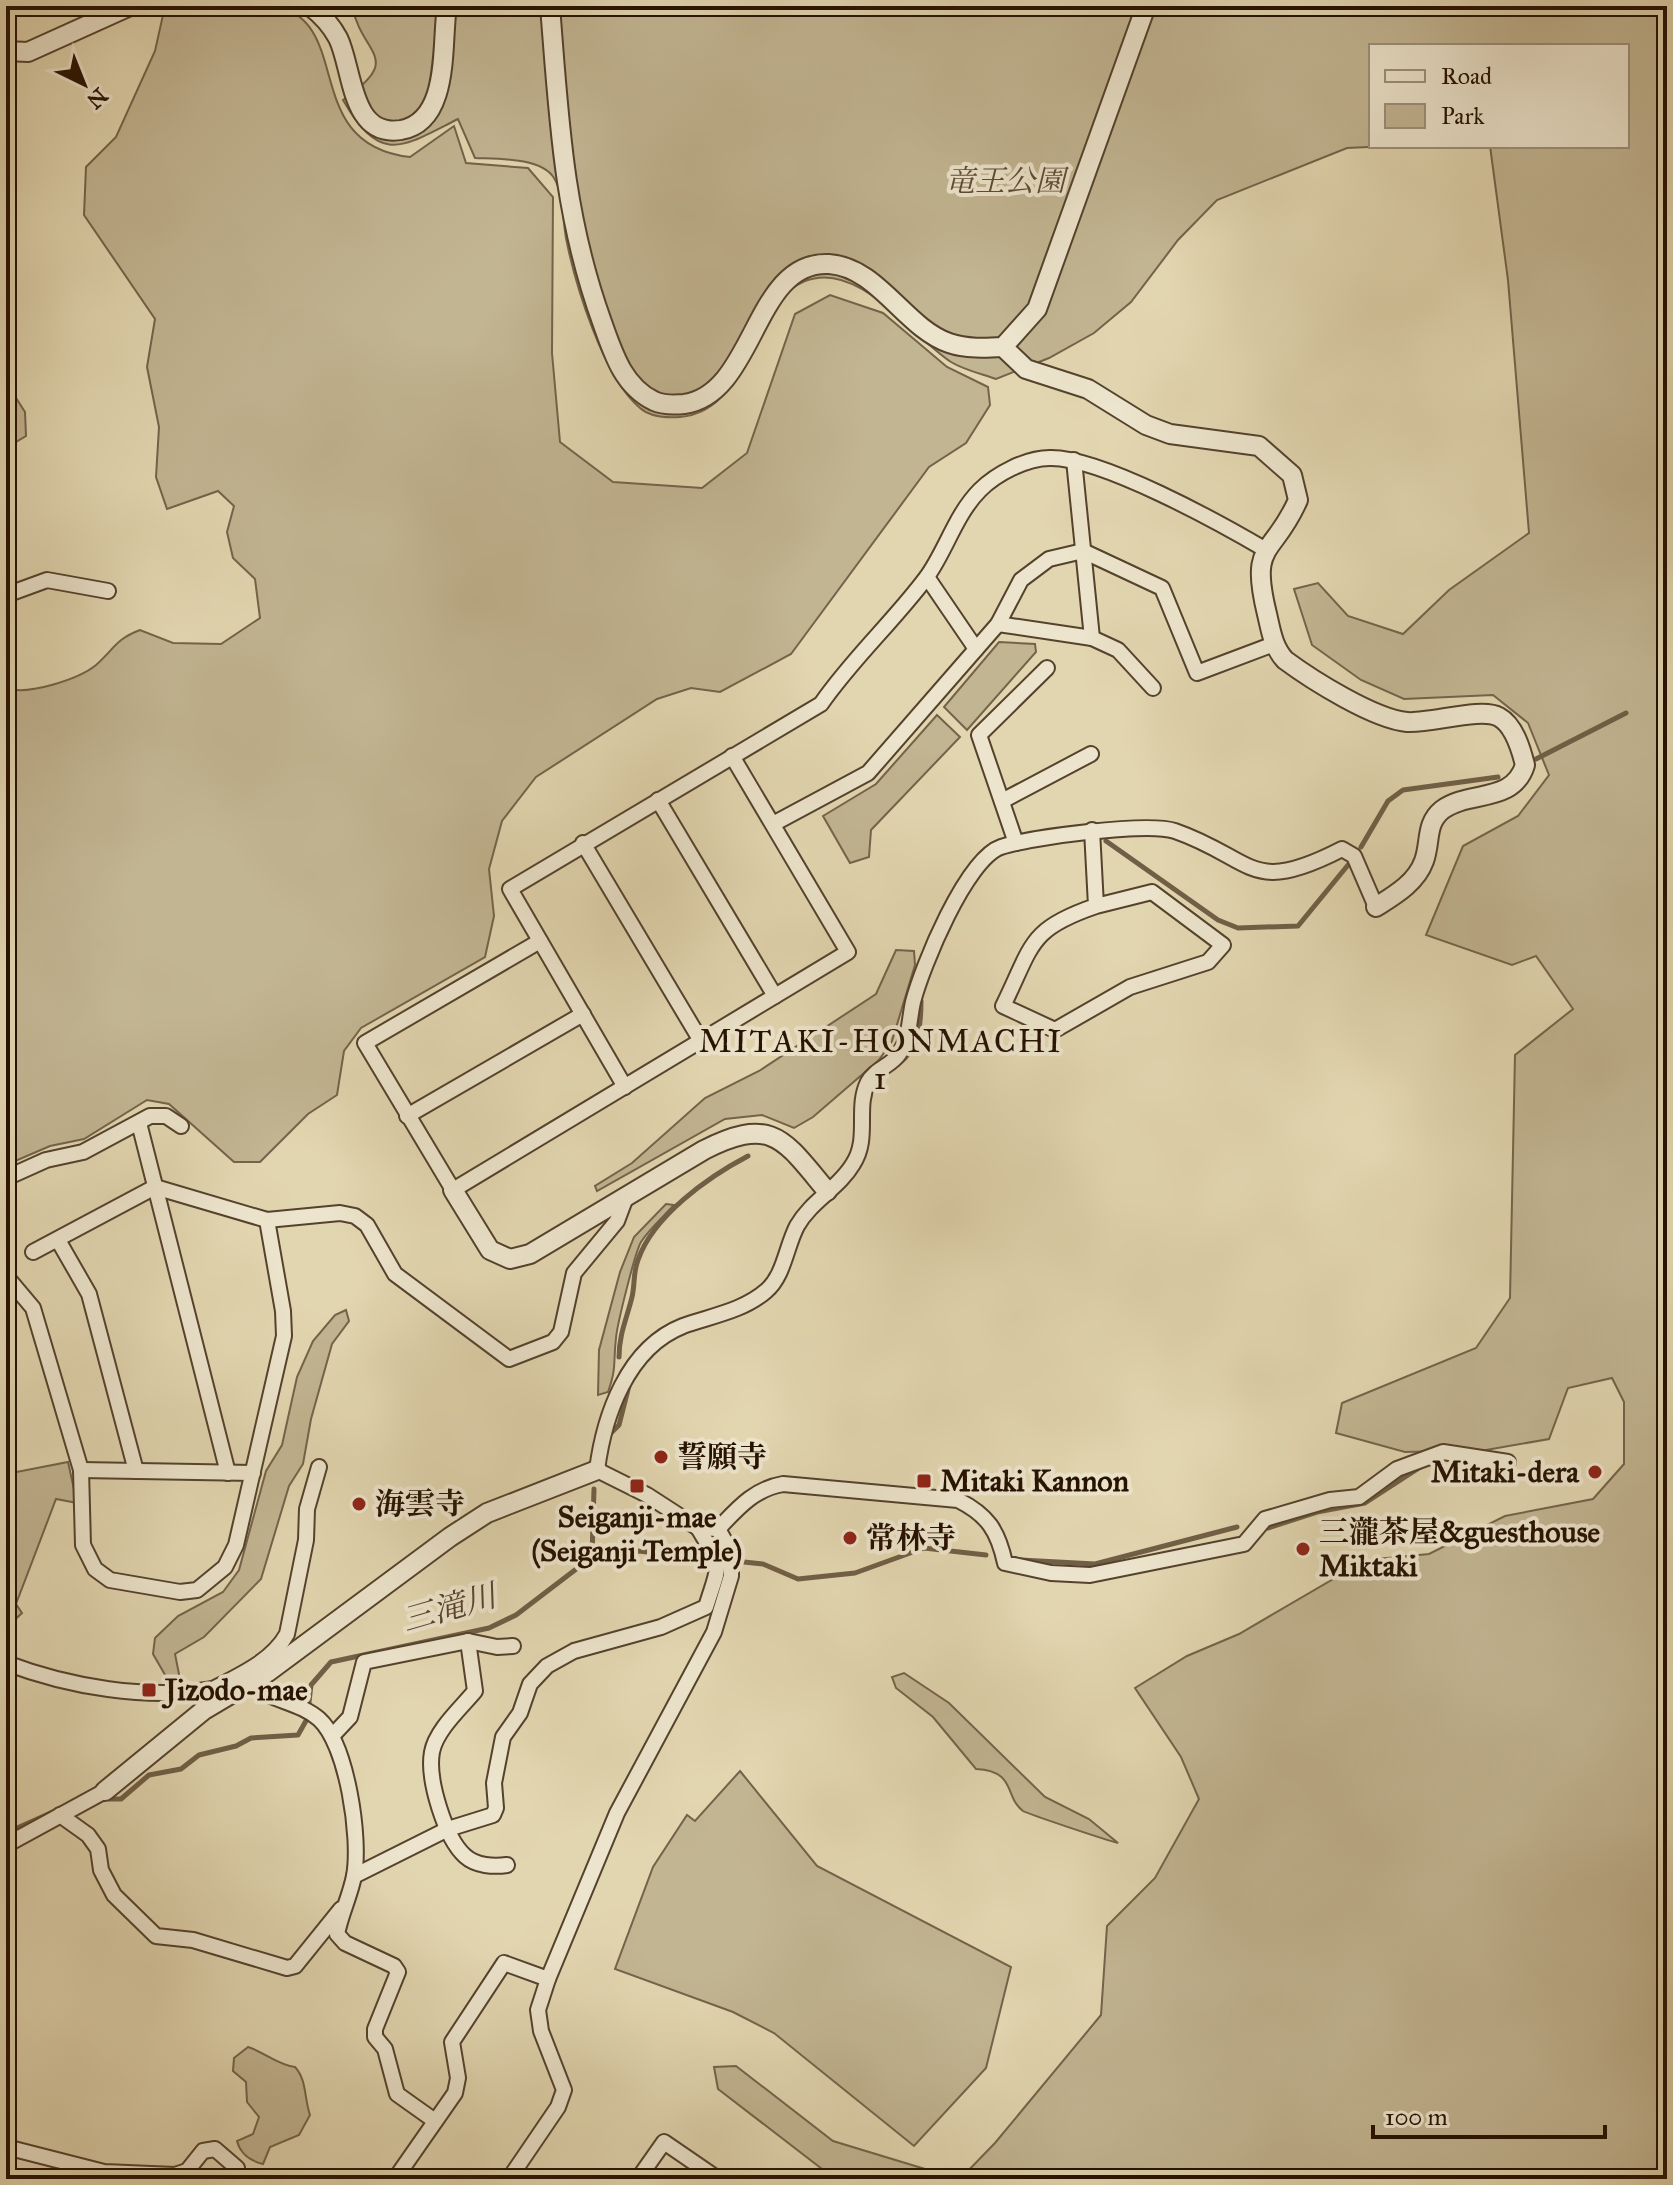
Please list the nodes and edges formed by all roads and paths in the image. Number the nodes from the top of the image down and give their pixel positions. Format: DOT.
graph roads {
  1 [pos="130,6"];
  2 [pos="310,6"];
  3 [pos="447,6"];
  4 [pos="550,6"];
  5 [pos="1146,6"];
  6 [pos="6,51"];
  7 [pos="1003,347"];
  8 [pos="1074,460"];
  9 [pos="1266,550"];
  10 [pos="1083,551"];
  11 [pos="927,577"];
  12 [pos="108,591"];
  13 [pos="6,595"];
  14 [pos="998,624"];
  15 [pos="1092,638"];
  16 [pos="1274,644"];
  17 [pos="976,649"];
  18 [pos="1047,668"];
  19 [pos="1153,688"];
  20 [pos="1091,754"];
  21 [pos="732,756"];
  22 [pos="658,800"];
  23 [pos="1002,801"];
  24 [pos="773,824"];
  25 [pos="1092,830"];
  26 [pos="583,843"];
  27 [pos="1016,843"];
  28 [pos="1096,906"];
  29 [pos="1376,907"];
  30 [pos="540,941"];
  31 [pos="775,996"];
  32 [pos="583,1014"];
  33 [pos="701,1041"];
  34 [pos="625,1087"];
  35 [pos="407,1116"];
  36 [pos="139,1123"];
  37 [pos="181,1126"];
  38 [pos="6,1178"];
  39 [pos="155,1187"];
  40 [pos="453,1190"];
  41 [pos="827,1191"];
  42 [pos="626,1197"];
  43 [pos="267,1220"];
  44 [pos="58,1240"];
  45 [pos="33,1252"];
  46 [pos="6,1276"];
  47 [pos="1508,1462"];
  48 [pos="319,1467"];
  49 [pos="81,1470"];
  50 [pos="597,1470"];
  51 [pos="136,1471"];
  52 [pos="228,1473"];
  53 [pos="253,1473"];
  54 [pos="698,1528"];
  55 [pos="718,1529"];
  56 [pos="468,1641"];
  57 [pos="513,1646"];
  58 [pos="6,1663"];
  59 [pos="249,1683"];
  60 [pos="217,1694"];
  61 [pos="334,1734"];
  62 [pos="105,1791"];
  63 [pos="60,1815"];
  64 [pos="448,1829"];
  65 [pos="6,1845"];
  66 [pos="507,1865"];
  67 [pos="354,1876"];
  68 [pos="342,1909"];
  69 [pos="548,1979"];
  70 [pos="435,2121"];
  71 [pos="6,2147"];
  72 [pos="239,2179"];
  73 [pos="395,2179"];
  74 [pos="509,2179"];
  75 [pos="638,2179"];
  76 [pos="718,2179"];
  1 -- 6 [label="street"];
  2 -- 3 [label="street"];
  4 -- 7 [label="street"];
  5 -- 7 [label="street"];
  7 -- 9 [label="street"];
  8 -- 9 [label="street"];
  8 -- 10 [label="street"];
  8 -- 11 [label="street"];
  9 -- 16 [label="street"];
  10 -- 14 [label="street"];
  10 -- 15 [label="street"];
  10 -- 16 [label="street"];
  11 -- 17 [label="street"];
  11 -- 21 [label="street"];
  12 -- 13 [label="street"];
  14 -- 15 [label="street"];
  14 -- 17 [label="street"];
  15 -- 19 [label="street"];
  16 -- 29 [label="street"];
  17 -- 24 [label="street"];
  18 -- 23 [label="street"];
  20 -- 23 [label="street"];
  21 -- 22 [label="street"];
  21 -- 24 [label="street"];
  22 -- 26 [label="street"];
  22 -- 31 [label="street"];
  23 -- 27 [label="street"];
  24 -- 31 [label="street"];
  25 -- 27 [label="street"];
  25 -- 28 [label="street"];
  25 -- 29 [label="street"];
  26 -- 30 [label="street"];
  26 -- 33 [label="street"];
  27 -- 41 [label="street"];
  28 -- 28 [label="street"];
  30 -- 32 [label="street"];
  30 -- 35 [label="street"];
  31 -- 33 [label="street"];
  32 -- 34 [label="street"];
  32 -- 35 [label="street"];
  33 -- 34 [label="street"];
  34 -- 40 [label="street"];
  35 -- 40 [label="street"];
  36 -- 37 [label="street"];
  36 -- 38 [label="street"];
  36 -- 39 [label="street"];
  39 -- 43 [label="street"];
  39 -- 44 [label="street"];
  39 -- 52 [label="street"];
  40 -- 42 [label="street"];
  41 -- 42 [label="street"];
  41 -- 50 [label="street"];
  42 -- 43 [label="street"];
  43 -- 53 [label="street"];
  44 -- 45 [label="street"];
  44 -- 51 [label="street"];
  46 -- 49 [label="street"];
  47 -- 55 [label="street"];
  48 -- 60 [label="street"];
  49 -- 51 [label="street"];
  49 -- 53 [label="street"];
  50 -- 54 [label="street"];
  50 -- 59 [label="street"];
  51 -- 52 [label="street"];
  52 -- 53 [label="street"];
  54 -- 55 [label="street"];
  54 -- 64 [label="street"];
  55 -- 69 [label="street"];
  56 -- 57 [label="street"];
  56 -- 61 [label="street"];
  56 -- 64 [label="street"];
  58 -- 60 [label="street"];
  59 -- 60 [label="street"];
  59 -- 61 [label="street"];
  60 -- 62 [label="street"];
  61 -- 67 [label="street"];
  62 -- 63 [label="street"];
  63 -- 65 [label="street"];
  63 -- 68 [label="street"];
  64 -- 66 [label="street"];
  64 -- 67 [label="street"];
  67 -- 68 [label="street"];
  68 -- 70 [label="street"];
  69 -- 70 [label="street"];
  69 -- 74 [label="street"];
  70 -- 73 [label="street"];
  71 -- 72 [label="street"];
  75 -- 76 [label="street"];
}
